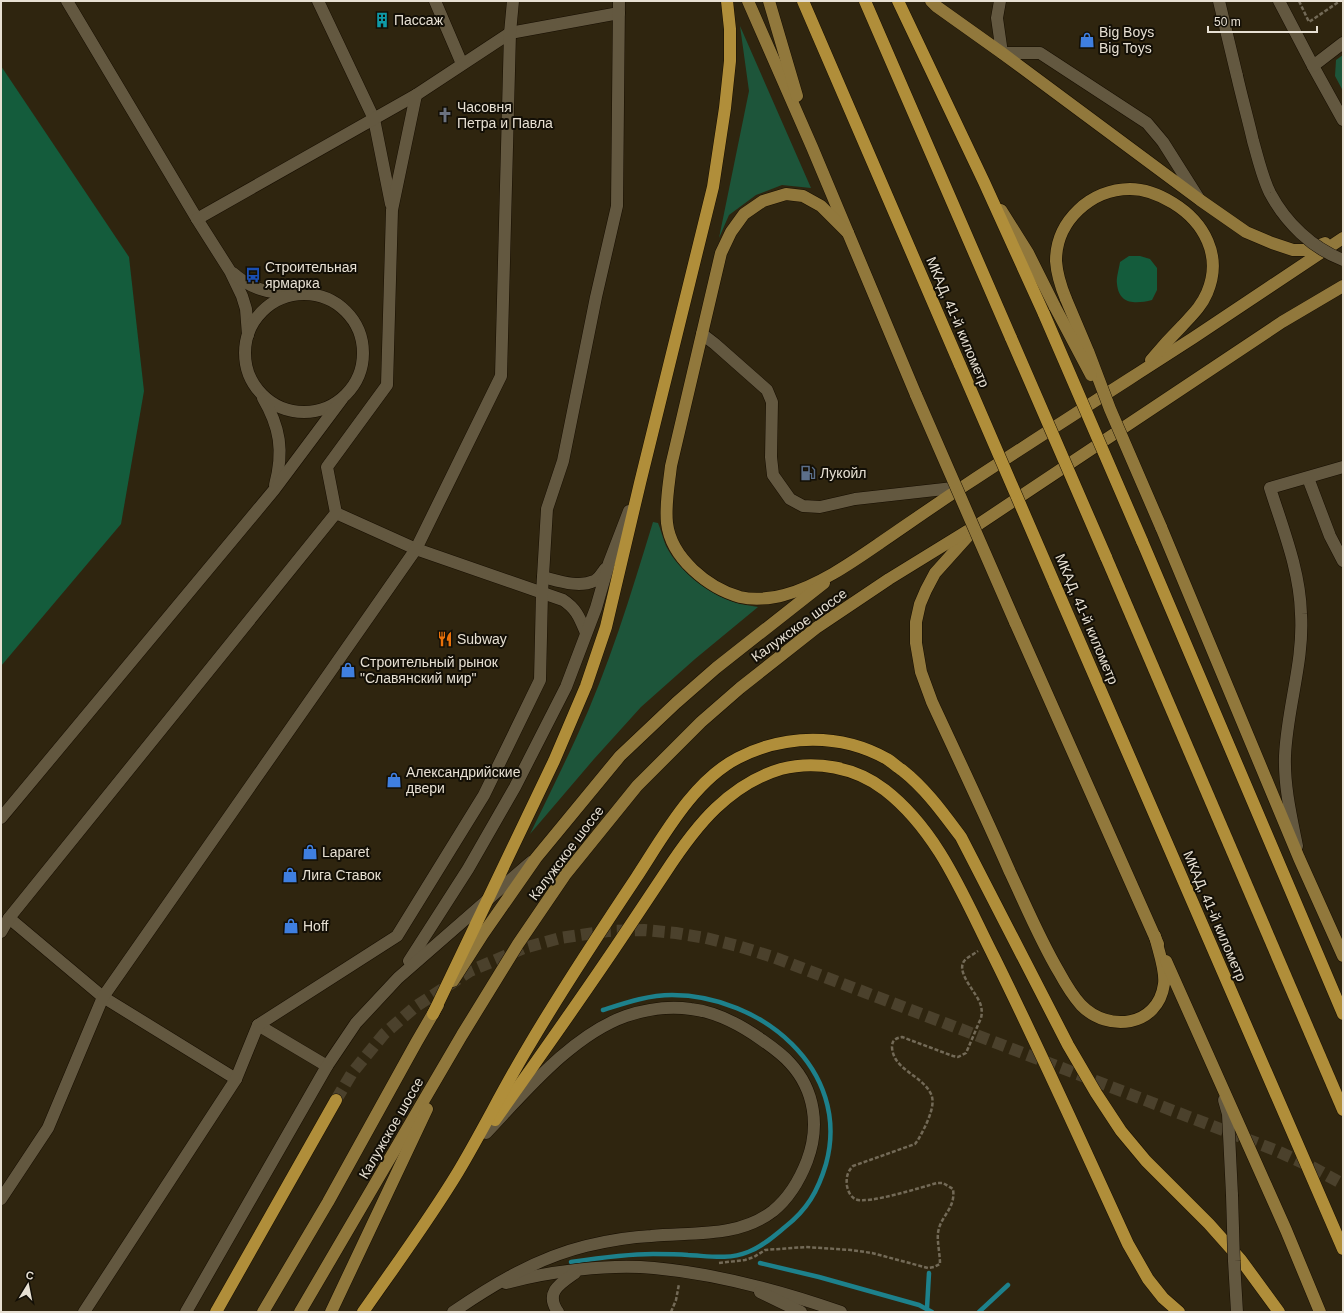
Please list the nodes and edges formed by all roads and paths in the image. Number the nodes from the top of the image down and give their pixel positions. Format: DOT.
graph roads {
  1 [pos="67,1"];
  2 [pos="318,1"];
  3 [pos="435,1"];
  4 [pos="514,1"];
  5 [pos="619,1"];
  6 [pos="727,1"];
  7 [pos="748,1"];
  8 [pos="769,1"];
  9 [pos="803,1"];
  10 [pos="865,1"];
  11 [pos="898,1"];
  12 [pos="931,1"];
  13 [pos="1000,1"];
  14 [pos="1219,1"];
  15 [pos="1278,1"];
  16 [pos="1299,1"];
  17 [pos="1340,1"];
  18 [pos="619,14"];
  19 [pos="510,33"];
  20 [pos="1343,43"];
  21 [pos="1002,54"];
  22 [pos="462,64"];
  23 [pos="1313,66"];
  24 [pos="416,94"];
  25 [pos="374,119"];
  26 [pos="1343,120"];
  27 [pos="812,147"];
  28 [pos="984,182"];
  29 [pos="1200,200"];
  30 [pos="392,210"];
  31 [pos="197,219"];
  32 [pos="848,233"];
  33 [pos="1343,237"];
  34 [pos="1343,260"];
  35 [pos="230,271"];
  36 [pos="1343,287"];
  37 [pos="299,294"];
  38 [pos="702,334"];
  39 [pos="248,336"];
  40 [pos="1139,372"];
  41 [pos="258,390"];
  42 [pos="342,399"];
  43 [pos="1110,409"];
  44 [pos="1343,467"];
  45 [pos="1308,478"];
  46 [pos="640,483"];
  47 [pos="962,487"];
  48 [pos="274,490"];
  49 [pos="336,513"];
  50 [pos="978,524"];
  51 [pos="416,549"];
  52 [pos="1343,561"];
  53 [pos="609,563"];
  54 [pos="845,567"];
  55 [pos="543,578"];
  56 [pos="542,593"];
  57 [pos="586,634"];
  58 [pos="1,818"];
  59 [pos="536,858"];
  60 [pos="1300,858"];
  61 [pos="487,900"];
  62 [pos="9,918"];
  63 [pos="1,932"];
  64 [pos="1155,936"];
  65 [pos="978,951"];
  66 [pos="1343,956"];
  67 [pos="398,978"];
  68 [pos="103,997"];
  69 [pos="1341,1009"];
  70 [pos="433,1014"];
  71 [pos="258,1025"];
  72 [pos="462,1035"];
  73 [pos="328,1066"];
  74 [pos="236,1079"];
  75 [pos="1220,1081"];
  76 [pos="336,1100"];
  77 [pos="1343,1110"];
  78 [pos="486,1132"];
  79 [pos="459,1170"];
  80 [pos="1,1199"];
  81 [pos="1343,1249"];
  82 [pos="715,1263"];
  83 [pos="578,1271"];
  84 [pos="687,1273"];
  85 [pos="739,1283"];
  86 [pos="495,1286"];
  87 [pos="457,1310"];
  88 [pos="84,1312"];
  89 [pos="186,1312"];
  90 [pos="216,1312"];
  91 [pos="263,1312"];
  92 [pos="300,1312"];
  93 [pos="331,1312"];
  94 [pos="363,1312"];
  95 [pos="473,1312"];
  96 [pos="558,1312"];
  97 [pos="671,1312"];
  98 [pos="802,1312"];
  99 [pos="841,1312"];
  100 [pos="1179,1312"];
  101 [pos="1237,1312"];
  102 [pos="1279,1312"];
  103 [pos="1320,1312"];
  1 -- 31 [label="street"];
  2 -- 25 [label="street"];
  3 -- 22 [label="street"];
  4 -- 19 [label="street"];
  5 -- 18 [label="street"];
  6 -- 46 [label="highway"];
  7 -- 27 [label="main road"];
  8 -- 27 [label="main road"];
  9 -- 81 [label="highway, МКАД, 41-й километр, bridge"];
  10 -- 77 [label="highway, bridge"];
  11 -- 28 [label="highway"];
  12 -- 21 [label="main road"];
  13 -- 21 [label="street"];
  14 -- 34 [label="street, bridge"];
  15 -- 23 [label="street"];
  16 -- 17 [label="path"];
  18 -- 19 [label="street"];
  18 -- 55 [label="street"];
  19 -- 22 [label="street"];
  19 -- 51 [label="street"];
  20 -- 23 [label="street"];
  21 -- 29 [label="main road"];
  21 -- 29 [label="street"];
  22 -- 24 [label="street"];
  23 -- 26 [label="street"];
  24 -- 25 [label="street"];
  24 -- 30 [label="street"];
  25 -- 30 [label="street"];
  25 -- 31 [label="street"];
  27 -- 32 [label="main road"];
  28 -- 43 [label="main road, bridge"];
  28 -- 69 [label="highway, bridge"];
  29 -- 33 [label="main road"];
  30 -- 49 [label="street"];
  31 -- 35 [label="street"];
  32 -- 38 [label="main road"];
  32 -- 64 [label="main road, bridge"];
  33 -- 40 [label="main road"];
  35 -- 37 [label="street"];
  35 -- 39 [label="street"];
  36 -- 50 [label="main road"];
  37 -- 39 [label="street"];
  37 -- 42 [label="street"];
  38 -- 47 [label="street"];
  38 -- 54 [label="main road"];
  39 -- 41 [label="street"];
  40 -- 43 [label="main road, bridge"];
  40 -- 47 [label="main road"];
  41 -- 42 [label="street"];
  41 -- 48 [label="street"];
  42 -- 48 [label="street"];
  43 -- 60 [label="main road, bridge"];
  44 -- 45 [label="street"];
  45 -- 52 [label="street"];
  45 -- 60 [label="street"];
  46 -- 53 [label="street"];
  46 -- 61 [label="highway"];
  47 -- 54 [label="main road"];
  48 -- 58 [label="street"];
  49 -- 51 [label="street"];
  49 -- 62 [label="street"];
  50 -- 64 [label="main road"];
  50 -- 72 [label="main road, Калужское шоссе"];
  51 -- 56 [label="street"];
  51 -- 68 [label="street"];
  53 -- 55 [label="street"];
  53 -- 57 [label="street"];
  54 -- 59 [label="main road, Калужское шоссе"];
  55 -- 56 [label="street"];
  56 -- 57 [label="street"];
  56 -- 71 [label="street"];
  57 -- 67 [label="street"];
  59 -- 61 [label="street"];
  59 -- 70 [label="main road, Калужское шоссе"];
  60 -- 66 [label="main road"];
  61 -- 67 [label="street"];
  61 -- 70 [label="highway"];
  62 -- 63 [label="street"];
  62 -- 68 [label="street"];
  64 -- 75 [label="main road"];
  65 -- 82 [label="path"];
  67 -- 73 [label="street"];
  68 -- 74 [label="street"];
  68 -- 80 [label="street"];
  70 -- 91 [label="main road, Калужское шоссе"];
  71 -- 73 [label="street"];
  71 -- 74 [label="street"];
  72 -- 92 [label="main road, Калужское шоссе"];
  72 -- 93 [label="main road"];
  73 -- 89 [label="street"];
  74 -- 88 [label="street"];
  75 -- 101 [label="street, bridge"];
  75 -- 103 [label="main road"];
  76 -- 90 [label="highway"];
  78 -- 79 [label="highway"];
  78 -- 86 [label="street"];
  78 -- 100 [label="highway"];
  79 -- 94 [label="highway"];
  79 -- 102 [label="highway"];
  83 -- 84 [label="street"];
  83 -- 86 [label="street"];
  83 -- 96 [label="street"];
  84 -- 85 [label="street"];
  84 -- 97 [label="path"];
  85 -- 98 [label="street"];
  85 -- 99 [label="street"];
  86 -- 87 [label="street"];
  87 -- 95 [label="street"];
}
